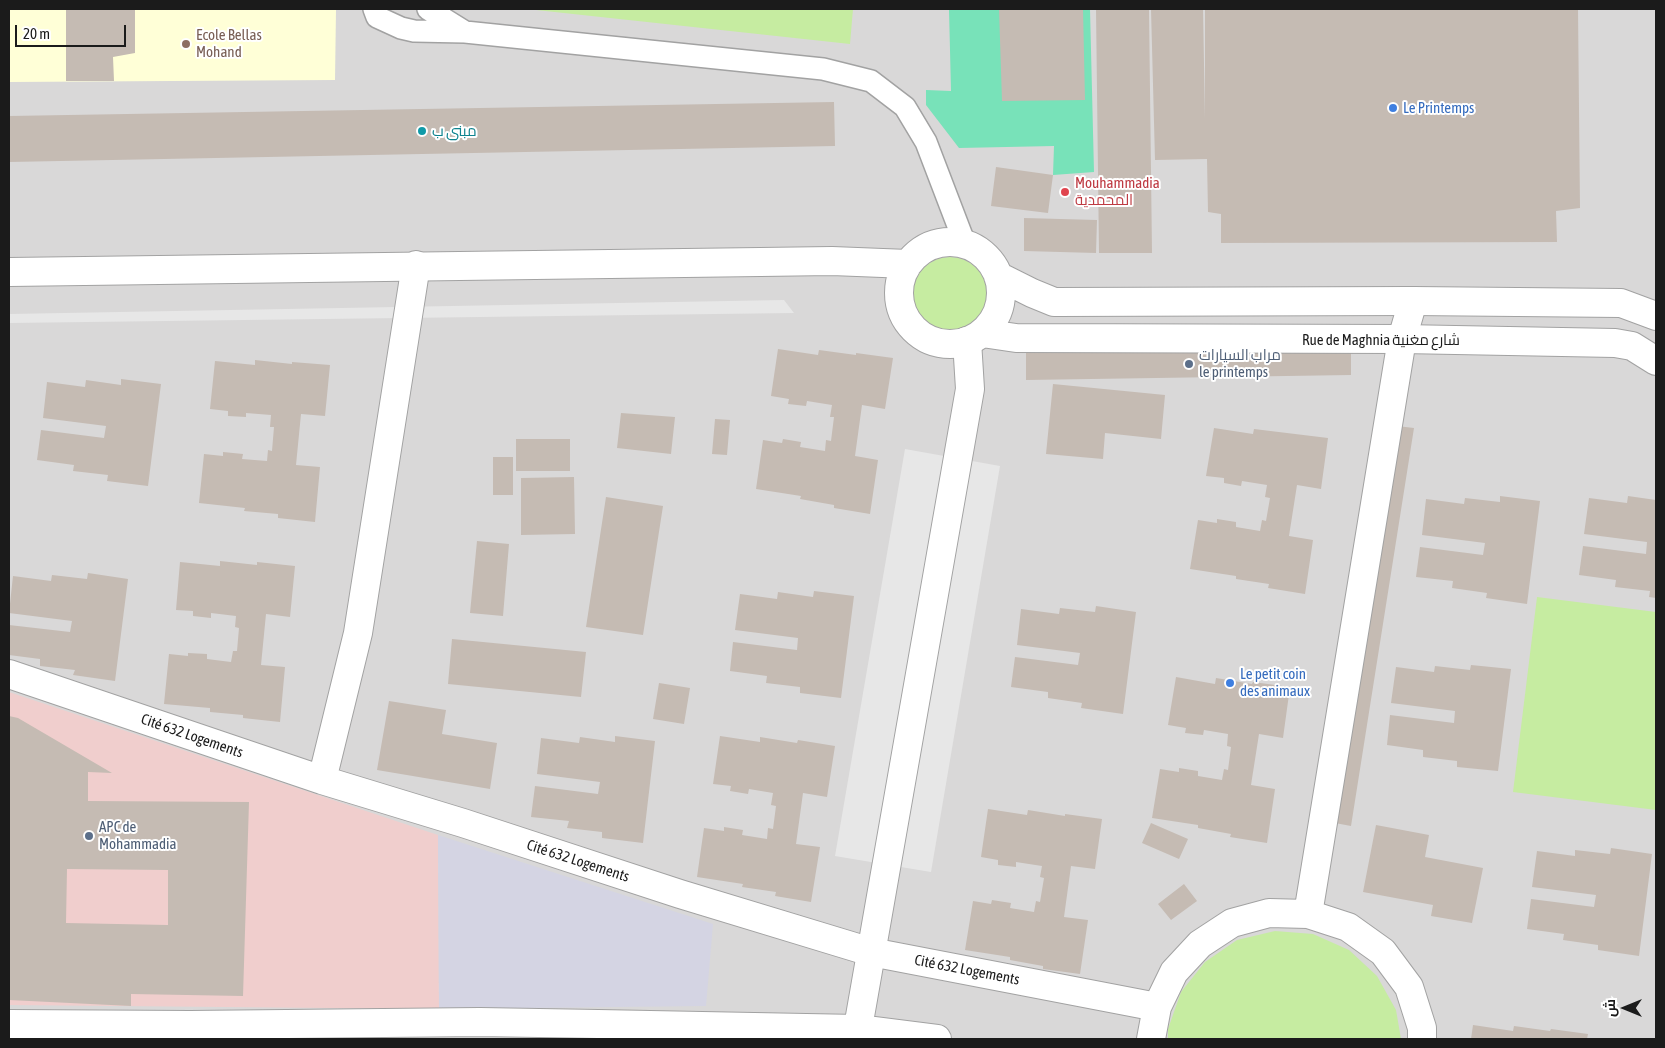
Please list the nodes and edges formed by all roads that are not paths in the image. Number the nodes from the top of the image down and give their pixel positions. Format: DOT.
graph roads {
  1 [pos="374,9"];
  2 [pos="428,9"];
  3 [pos="465,32"];
  4 [pos="965,244"];
  5 [pos="908,264"];
  6 [pos="416,266"];
  7 [pos="9,272"];
  8 [pos="998,276"];
  9 [pos="1413,301"];
  10 [pos="1656,316"];
  11 [pos="974,337"];
  12 [pos="1402,339"];
  13 [pos="1656,361"];
  14 [pos="9,674"];
  15 [pos="322,780"];
  16 [pos="1308,914"];
  17 [pos="870,952"];
  18 [pos="1157,1007"];
  19 [pos="9,1024"];
  20 [pos="293,1032"];
  21 [pos="857,1034"];
  22 [pos="937,1039"];
  23 [pos="1151,1039"];
  24 [pos="1422,1039"];
  1 -- 3 [label="lane"];
  2 -- 3 [label="lane"];
  3 -- 4 [label="lane"];
  4 -- 5 [label="street"];
  4 -- 8 [label="street"];
  5 -- 6 [label="street"];
  5 -- 11 [label="street"];
  6 -- 7 [label="street"];
  6 -- 15 [label="street"];
  8 -- 9 [label="street"];
  8 -- 11 [label="street"];
  9 -- 10 [label="street"];
  9 -- 12 [label="street"];
  11 -- 12 [label="street, Rue de Maghnia شارع مغنية"];
  11 -- 17 [label="street"];
  12 -- 13 [label="street, Rue de Maghnia شارع مغنية"];
  12 -- 16 [label="street"];
  14 -- 15 [label="street, Cité 632 Logements"];
  15 -- 17 [label="street, Cité 632 Logements"];
  16 -- 18 [label="street"];
  16 -- 24 [label="street"];
  17 -- 18 [label="street, Cité 632 Logements"];
  17 -- 21 [label="street"];
  18 -- 23 [label="street"];
  19 -- 20 [label="street"];
  20 -- 21 [label="street"];
  21 -- 22 [label="street"];
}
